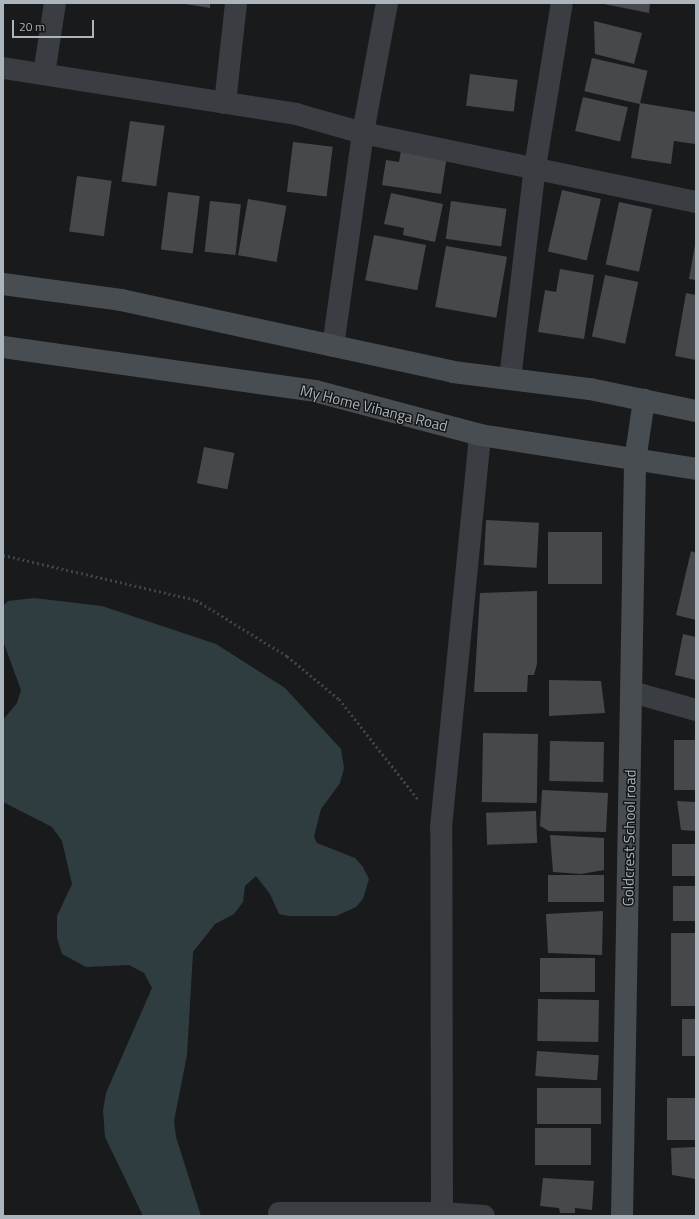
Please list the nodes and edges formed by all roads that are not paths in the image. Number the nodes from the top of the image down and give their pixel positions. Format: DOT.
graph roads {
  1 [pos="56,3"];
  2 [pos="236,3"];
  3 [pos="387,3"];
  4 [pos="562,3"];
  5 [pos="3,68"];
  6 [pos="44,74"];
  7 [pos="224,103"];
  8 [pos="363,133"];
  9 [pos="535,167"];
  10 [pos="696,202"];
  11 [pos="3,284"];
  12 [pos="333,346"];
  13 [pos="3,347"];
  14 [pos="510,379"];
  15 [pos="644,400"];
  16 [pos="696,410"];
  17 [pos="480,435"];
  18 [pos="635,461"];
  19 [pos="696,469"];
  20 [pos="632,692"];
  21 [pos="696,710"];
  22 [pos="442,1212"];
  23 [pos="279,1213"];
  24 [pos="484,1216"];
  25 [pos="622,1216"];
  1 -- 6 [label="street"];
  2 -- 7 [label="street"];
  3 -- 8 [label="street"];
  4 -- 9 [label="street"];
  5 -- 6 [label="street"];
  6 -- 7 [label="street"];
  7 -- 8 [label="street"];
  8 -- 9 [label="street"];
  8 -- 12 [label="street"];
  9 -- 10 [label="street"];
  9 -- 14 [label="street"];
  11 -- 12 [label="street"];
  12 -- 14 [label="street"];
  13 -- 17 [label="street, My Home Vihanga Road"];
  14 -- 15 [label="street"];
  15 -- 16 [label="street"];
  15 -- 18 [label="street, Goldcrest School road"];
  17 -- 18 [label="street, My Home Vihanga Road"];
  17 -- 22 [label="street"];
  18 -- 19 [label="street, My Home Vihanga Road"];
  18 -- 20 [label="street, Goldcrest School road"];
  20 -- 21 [label="street"];
  20 -- 25 [label="street, Goldcrest School road"];
  22 -- 23 [label="street"];
  22 -- 24 [label="street"];
}
